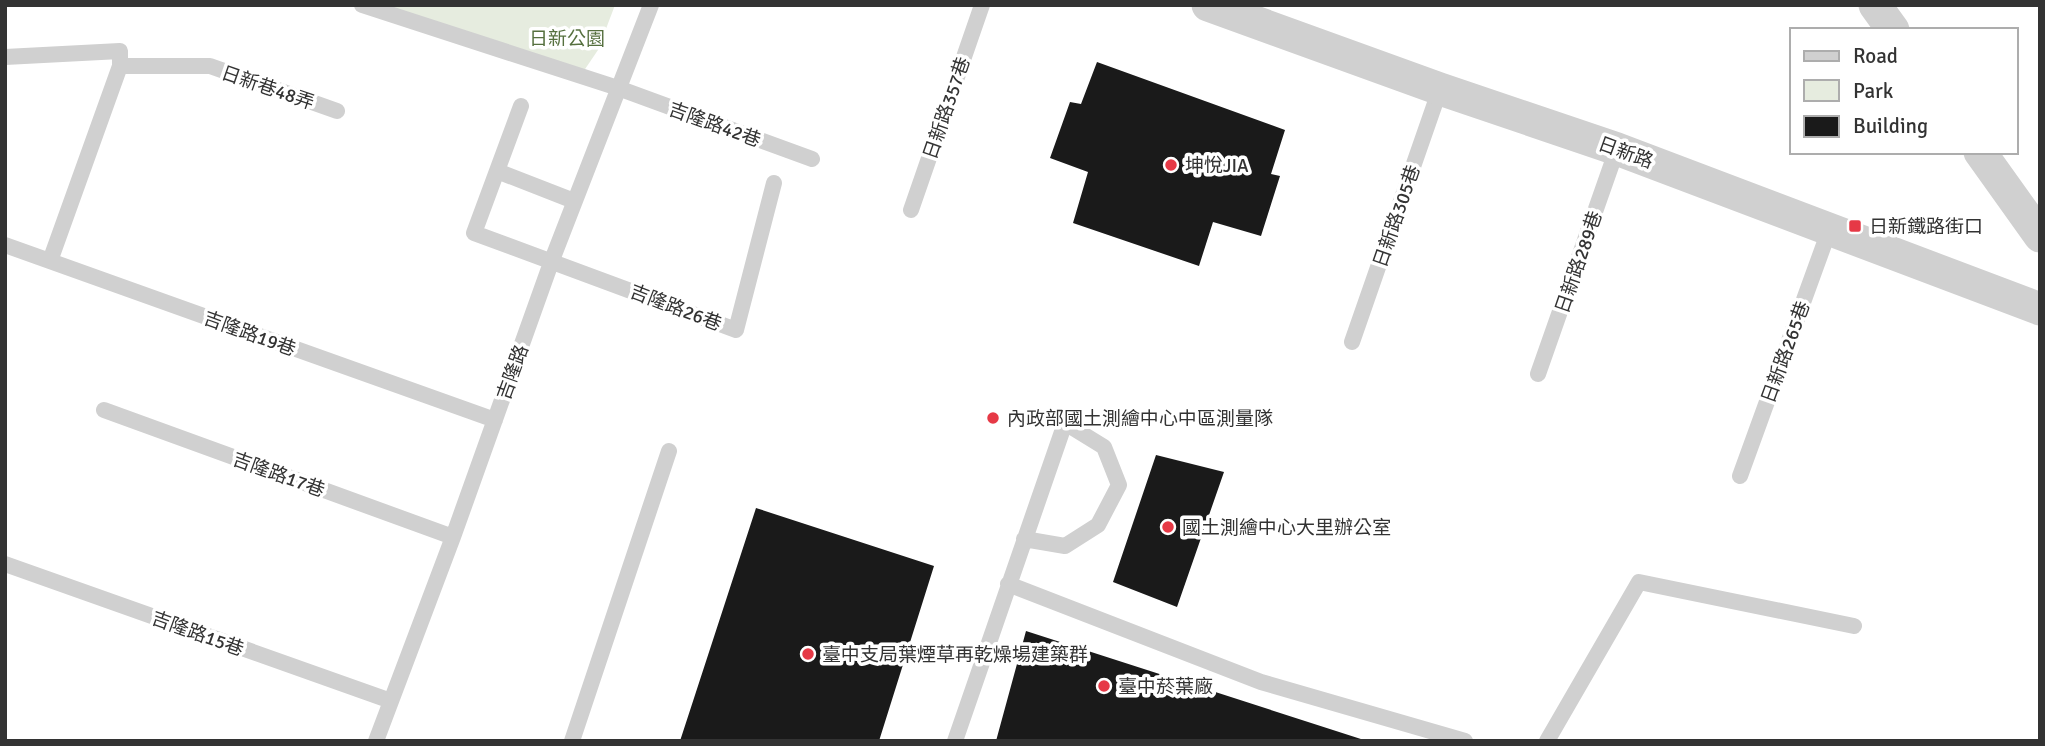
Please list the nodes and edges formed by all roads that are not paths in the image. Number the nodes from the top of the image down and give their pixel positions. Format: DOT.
graph roads {
  1 [pos="362,5"];
  2 [pos="651,5"];
  3 [pos="982,5"];
  4 [pos="1208,5"];
  5 [pos="1875,5"];
  6 [pos="1891,28"];
  7 [pos="5,57"];
  8 [pos="120,66"];
  9 [pos="618,88"];
  10 [pos="1440,89"];
  11 [pos="522,106"];
  12 [pos="337,111"];
  13 [pos="1617,149"];
  14 [pos="1981,154"];
  15 [pos="812,159"];
  16 [pos="497,171"];
  17 [pos="774,183"];
  18 [pos="574,201"];
  19 [pos="911,210"];
  20 [pos="1830,228"];
  21 [pos="2040,236"];
  22 [pos="5,245"];
  23 [pos="552,260"];
  24 [pos="50,261"];
  25 [pos="2040,309"];
  26 [pos="1352,342"];
  27 [pos="1538,374"];
  28 [pos="104,410"];
  29 [pos="495,421"];
  30 [pos="668,452"];
  31 [pos="1740,476"];
  32 [pos="453,537"];
  33 [pos="1024,539"];
  34 [pos="5,564"];
  35 [pos="1008,584"];
  36 [pos="1854,626"];
  37 [pos="391,701"];
  38 [pos="376,741"];
  39 [pos="572,741"];
  40 [pos="956,741"];
  41 [pos="1465,741"];
  42 [pos="1547,741"];
  1 -- 9 [label="lane, 吉隆路42巷"];
  2 -- 9 [label="lane, 吉隆路"];
  3 -- 19 [label="lane, 日新路357巷"];
  4 -- 10 [label="street, 日新路"];
  5 -- 6 [label="street"];
  7 -- 8 [label="lane"];
  8 -- 12 [label="lane, 日新巷48弄"];
  8 -- 24 [label="lane"];
  9 -- 15 [label="lane, 吉隆路42巷"];
  9 -- 18 [label="lane, 吉隆路"];
  10 -- 13 [label="street, 日新路"];
  10 -- 26 [label="lane, 日新路305巷"];
  11 -- 16 [label="lane"];
  13 -- 20 [label="street, 日新路"];
  13 -- 27 [label="lane, 日新路289巷"];
  14 -- 21 [label="street"];
  16 -- 18 [label="lane"];
  16 -- 23 [label="lane"];
  17 -- 23 [label="lane, 吉隆路26巷"];
  18 -- 23 [label="lane, 吉隆路"];
  20 -- 25 [label="street, 日新路"];
  20 -- 31 [label="lane, 日新路265巷"];
  22 -- 24 [label="lane, 吉隆路19巷"];
  23 -- 29 [label="lane, 吉隆路"];
  24 -- 29 [label="lane, 吉隆路19巷"];
  28 -- 32 [label="lane, 吉隆路17巷"];
  29 -- 32 [label="lane, 吉隆路"];
  30 -- 39 [label="lane"];
  32 -- 37 [label="lane, 吉隆路"];
  33 -- 33 [label="lane"];
  33 -- 35 [label="lane"];
  34 -- 37 [label="lane, 吉隆路15巷"];
  35 -- 40 [label="lane"];
  35 -- 41 [label="lane"];
  36 -- 42 [label="lane"];
  37 -- 38 [label="lane, 吉隆路"];
}
